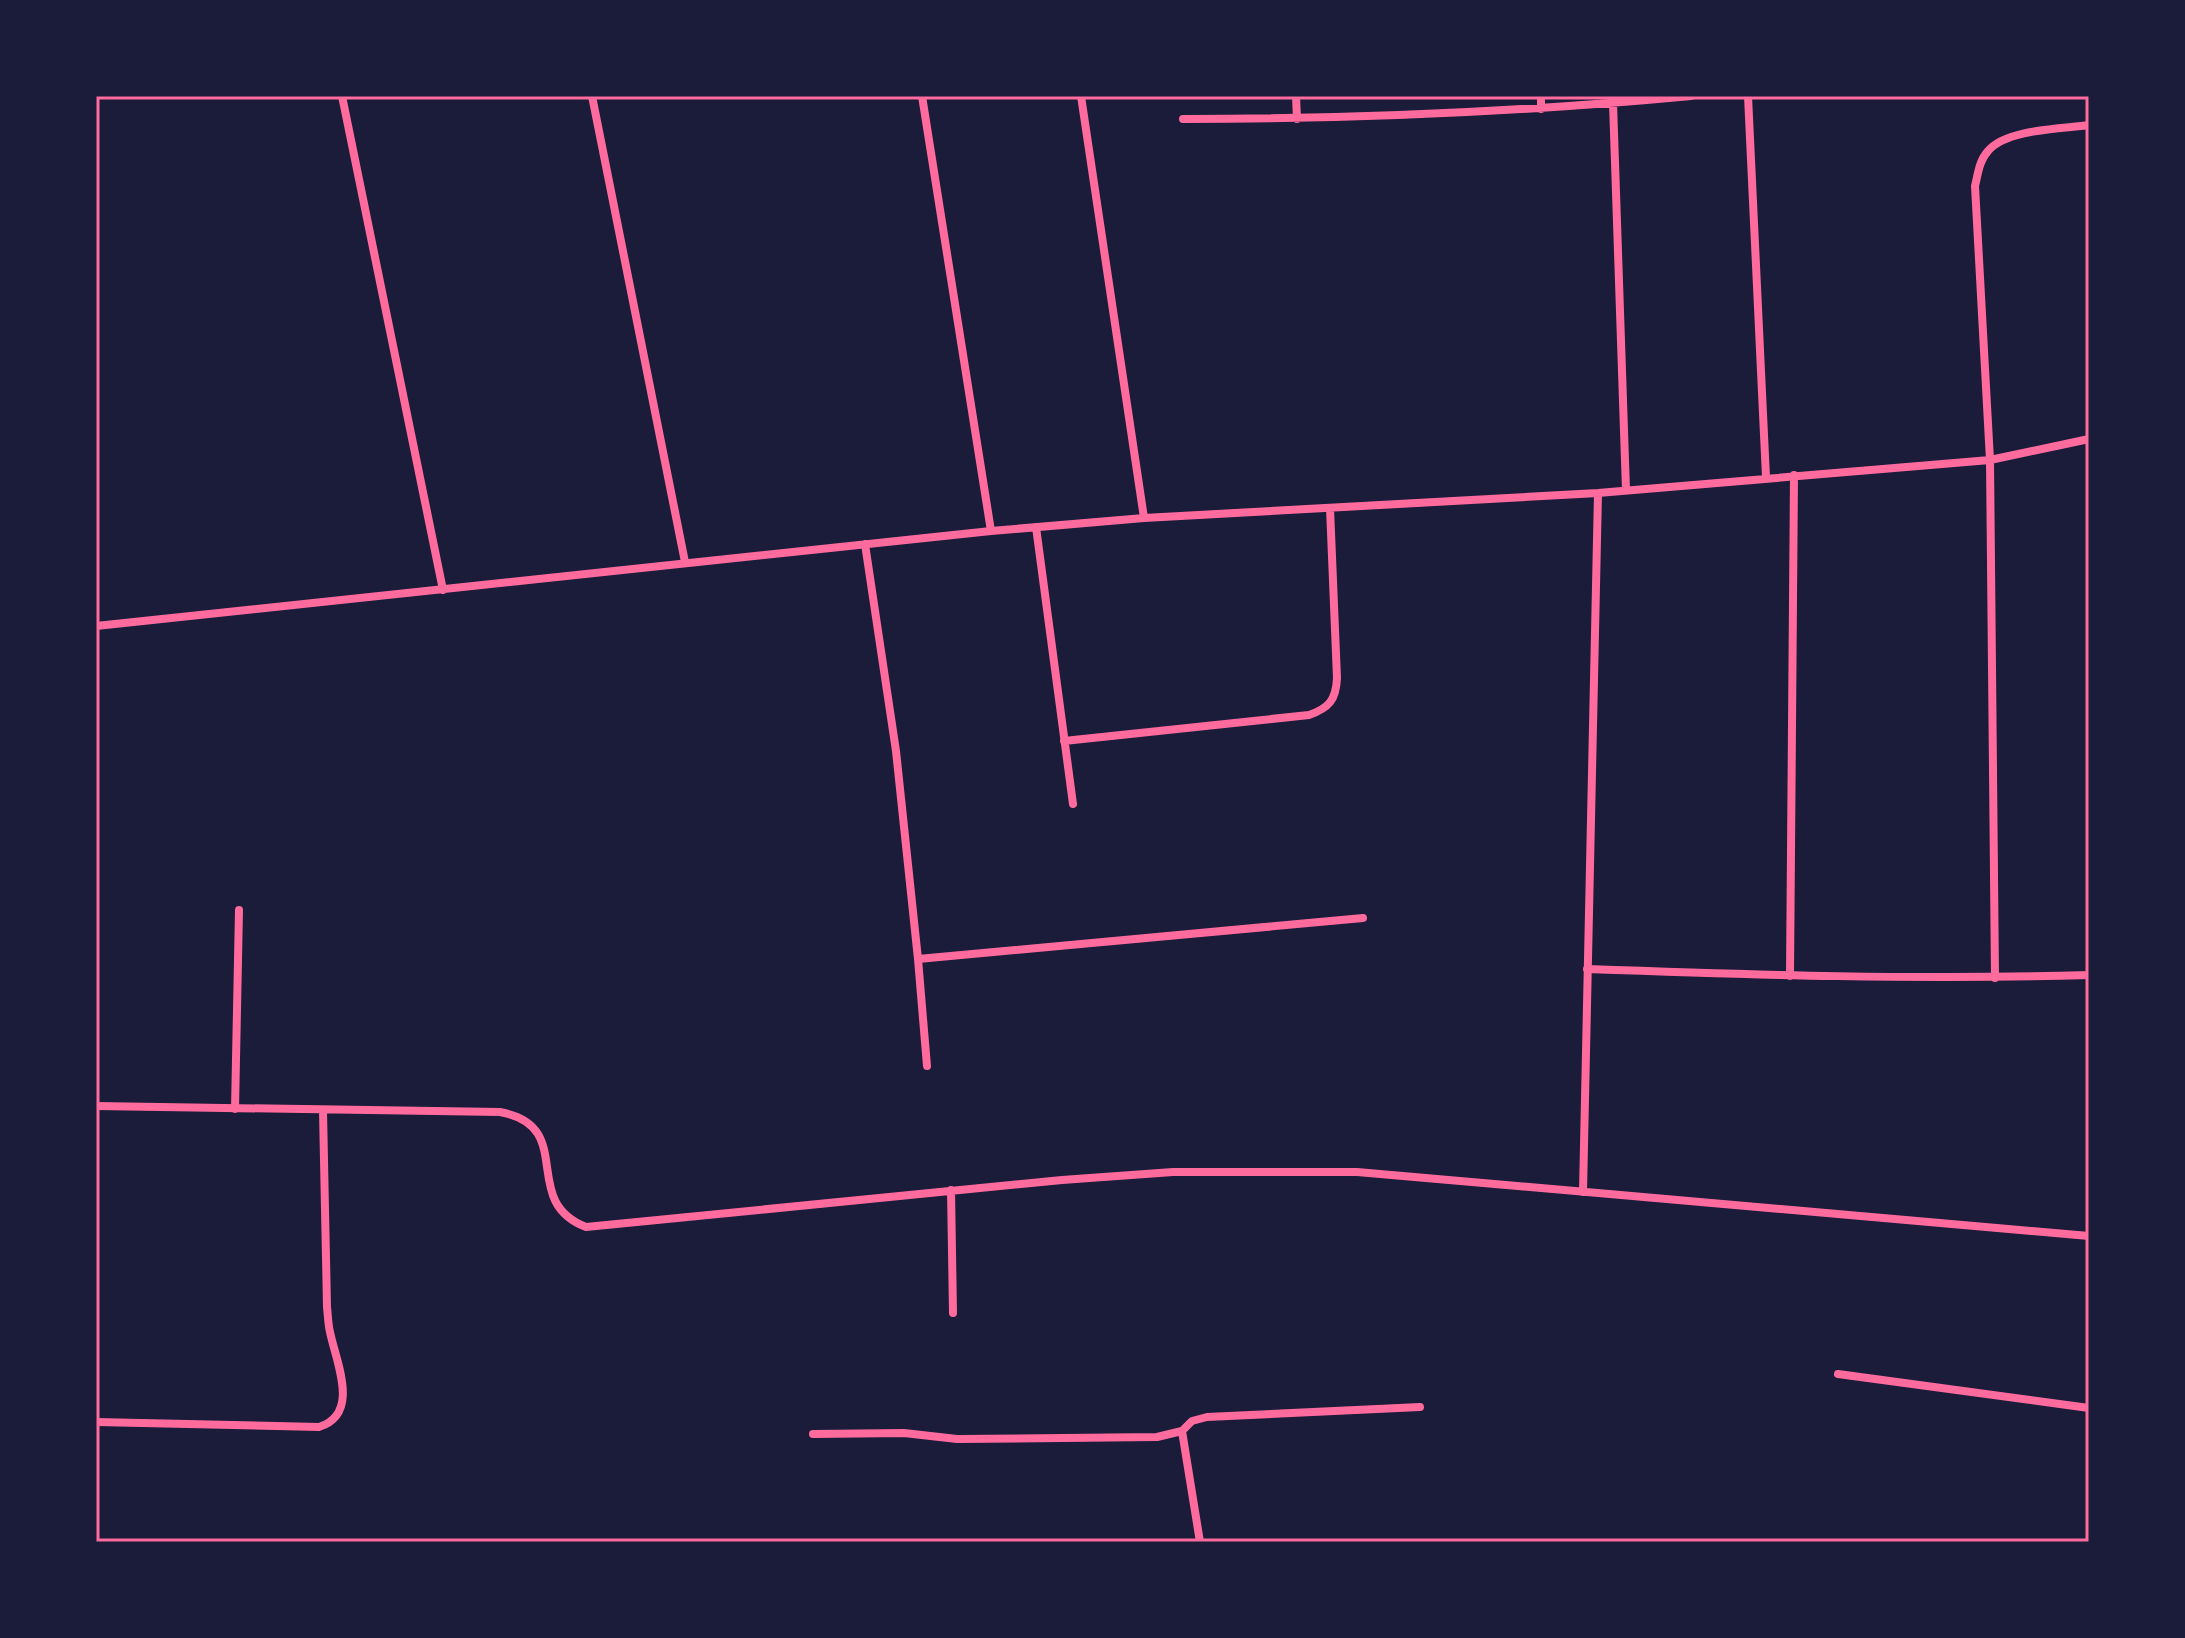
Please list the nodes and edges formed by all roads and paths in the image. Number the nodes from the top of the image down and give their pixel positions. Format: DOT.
graph roads {
  1 [pos="342,96"];
  2 [pos="592,96"];
  3 [pos="922,96"];
  4 [pos="1081,96"];
  5 [pos="1296,96"];
  6 [pos="1541,96"];
  7 [pos="1691,96"];
  8 [pos="1748,96"];
  9 [pos="1613,103"];
  10 [pos="1541,109"];
  11 [pos="1183,119"];
  12 [pos="1297,119"];
  13 [pos="2089,125"];
  14 [pos="2089,439"];
  15 [pos="1990,460"];
  16 [pos="1794,475"];
  17 [pos="1766,477"];
  18 [pos="1626,490"];
  19 [pos="1598,493"];
  20 [pos="1330,508"];
  21 [pos="1144,518"];
  22 [pos="1036,527"];
  23 [pos="991,531"];
  24 [pos="865,544"];
  25 [pos="685,562"];
  26 [pos="443,590"];
  27 [pos="96,626"];
  28 [pos="1064,741"];
  29 [pos="1073,804"];
  30 [pos="239,910"];
  31 [pos="1363,918"];
  32 [pos="918,959"];
  33 [pos="1587,969"];
  34 [pos="2089,975"];
  35 [pos="1790,976"];
  36 [pos="1995,978"];
  37 [pos="927,1066"];
  38 [pos="96,1106"];
  39 [pos="235,1109"];
  40 [pos="323,1111"];
  41 [pos="951,1190"];
  42 [pos="1583,1192"];
  43 [pos="2089,1236"];
  44 [pos="953,1313"];
  45 [pos="1838,1374"];
  46 [pos="1420,1407"];
  47 [pos="2089,1408"];
  48 [pos="96,1422"];
  49 [pos="1182,1431"];
  50 [pos="813,1434"];
  51 [pos="1200,1542"];
  1 -- 26 [label="street"];
  2 -- 25 [label="street"];
  3 -- 23 [label="street"];
  4 -- 21 [label="street"];
  5 -- 12 [label="street"];
  6 -- 10 [label="street"];
  7 -- 9 [label="street"];
  8 -- 17 [label="street"];
  9 -- 10 [label="street"];
  9 -- 18 [label="street"];
  10 -- 12 [label="street"];
  11 -- 12 [label="street"];
  13 -- 15 [label="street"];
  14 -- 15 [label="street"];
  15 -- 16 [label="street"];
  15 -- 36 [label="street"];
  16 -- 17 [label="street"];
  16 -- 35 [label="street"];
  17 -- 18 [label="street"];
  18 -- 19 [label="street"];
  19 -- 20 [label="street"];
  19 -- 33 [label="street"];
  20 -- 21 [label="street"];
  20 -- 28 [label="street"];
  21 -- 22 [label="street"];
  22 -- 23 [label="street"];
  22 -- 28 [label="street"];
  23 -- 24 [label="street"];
  24 -- 25 [label="street"];
  24 -- 32 [label="street"];
  25 -- 26 [label="street"];
  26 -- 27 [label="street"];
  28 -- 29 [label="street"];
  30 -- 39 [label="street"];
  31 -- 32 [label="street"];
  32 -- 37 [label="street"];
  33 -- 35 [label="street"];
  33 -- 42 [label="street"];
  34 -- 36 [label="street"];
  35 -- 36 [label="street"];
  38 -- 39 [label="street"];
  39 -- 40 [label="street"];
  40 -- 41 [label="street"];
  40 -- 48 [label="street"];
  41 -- 42 [label="street"];
  41 -- 44 [label="street"];
  42 -- 43 [label="street"];
  45 -- 47 [label="street"];
  46 -- 49 [label="street"];
  49 -- 50 [label="street"];
  49 -- 51 [label="street"];
}
